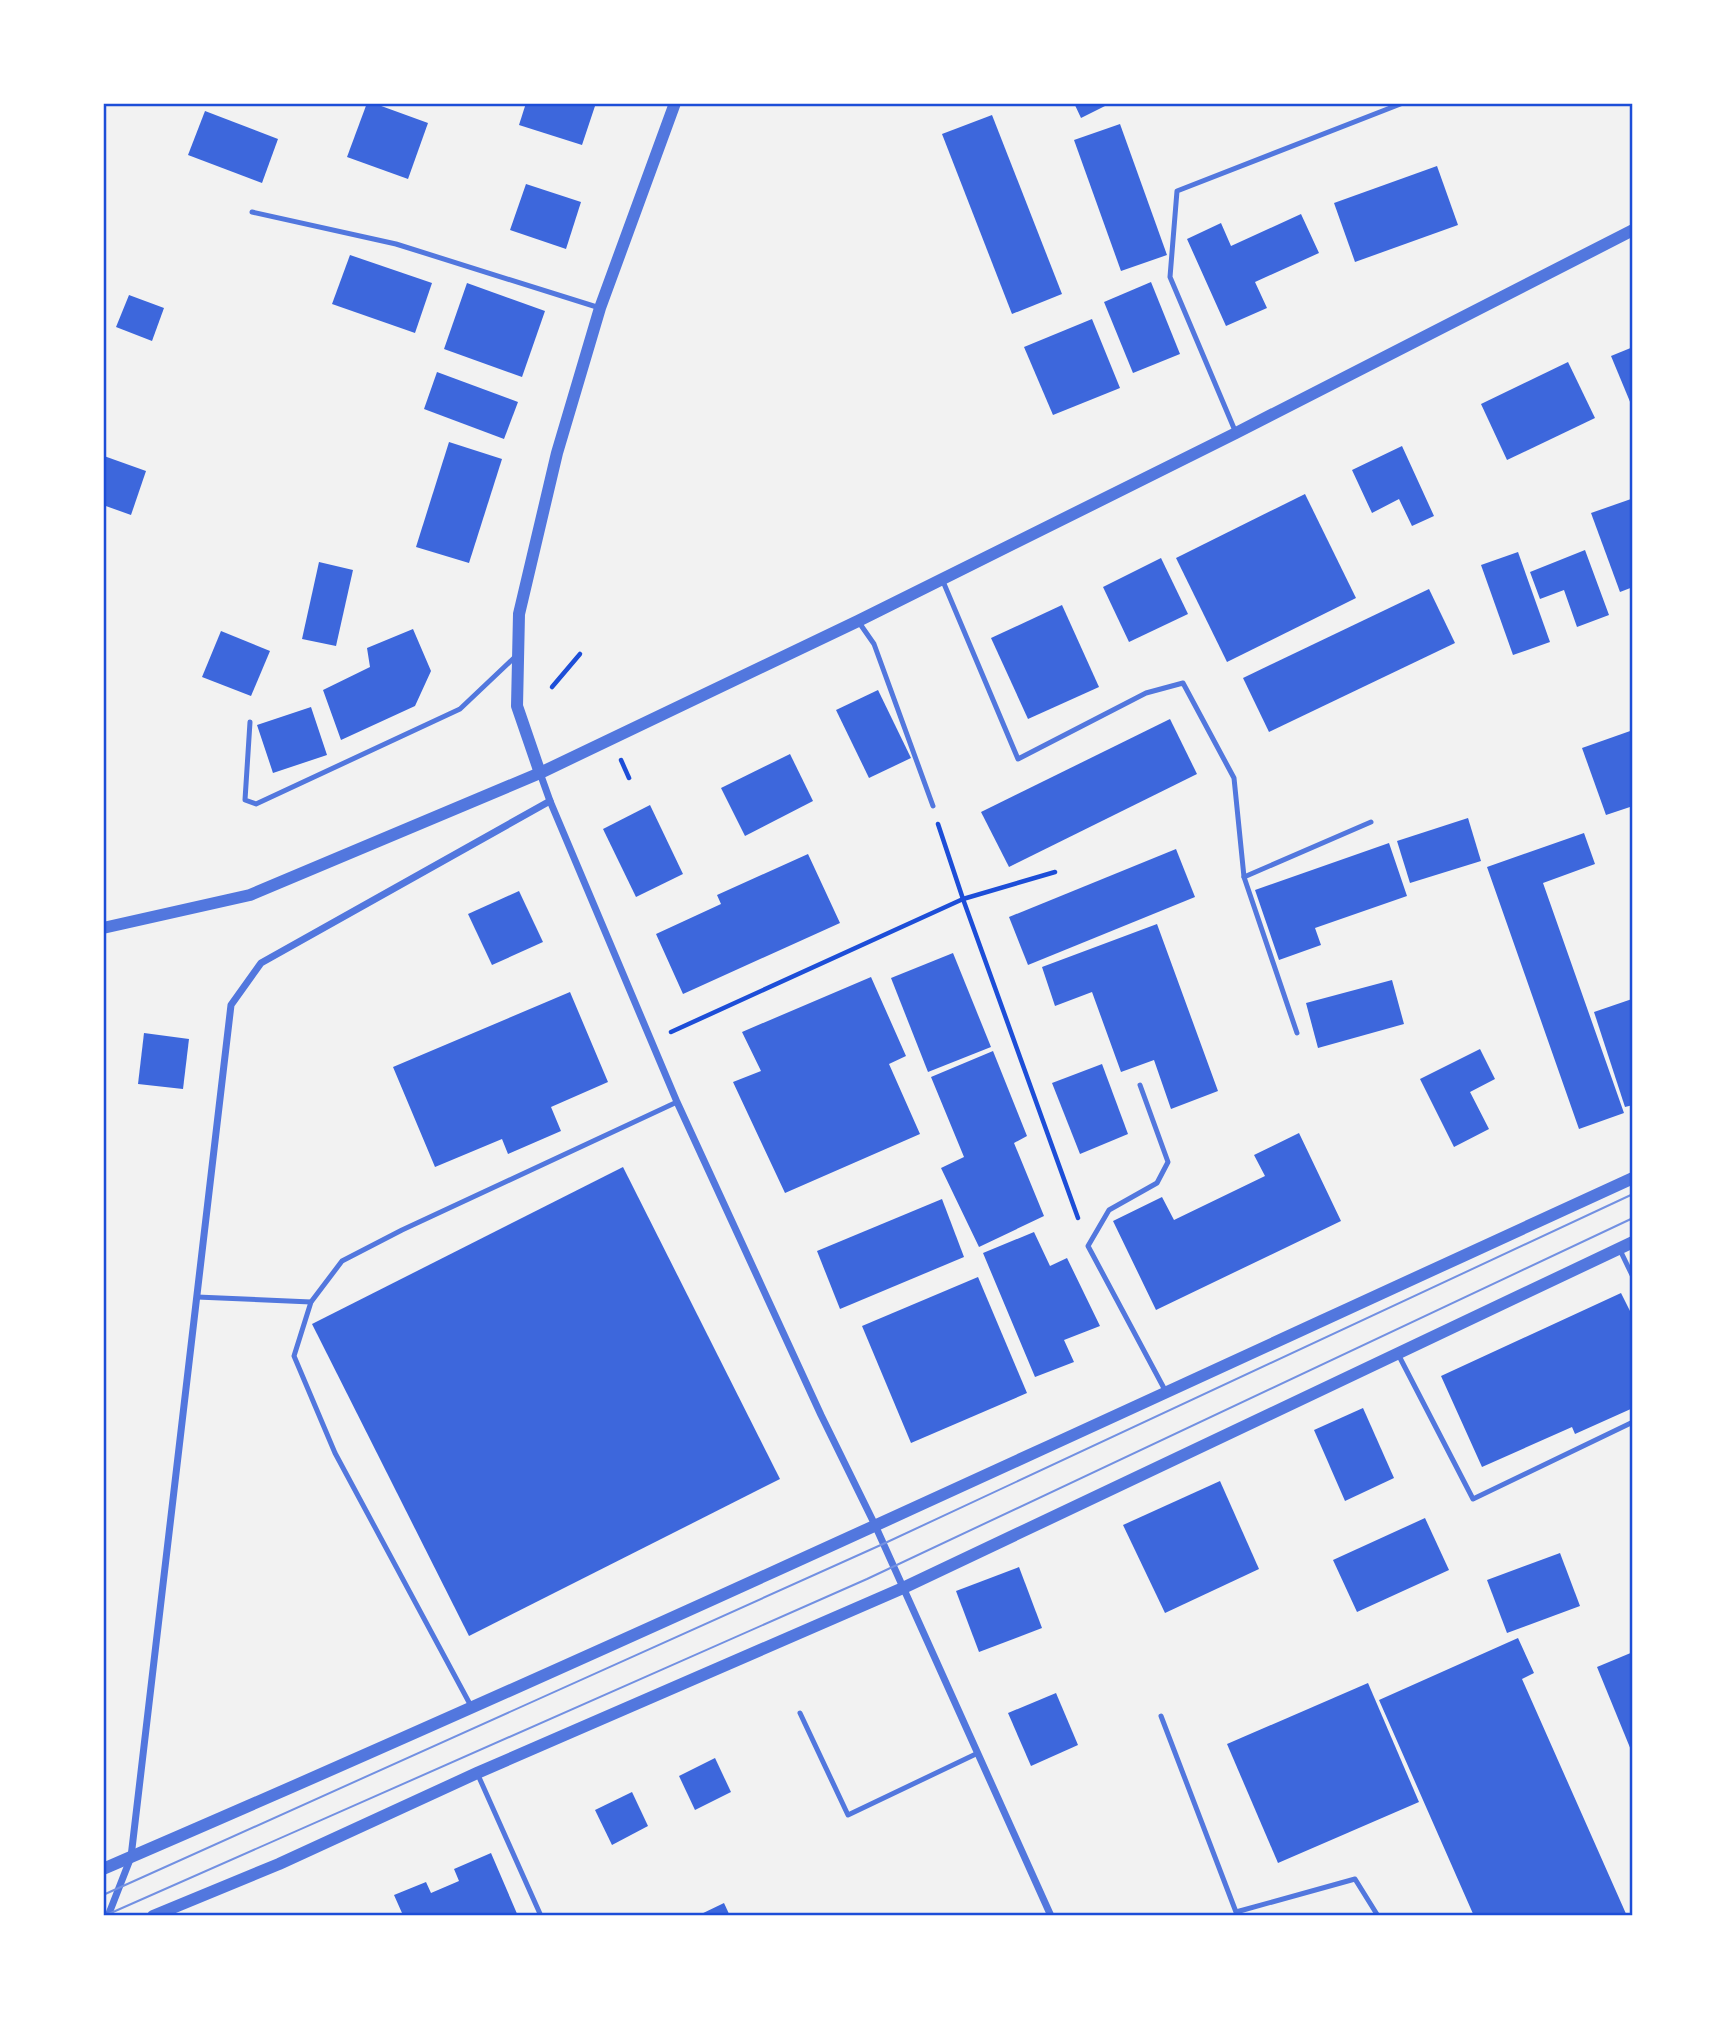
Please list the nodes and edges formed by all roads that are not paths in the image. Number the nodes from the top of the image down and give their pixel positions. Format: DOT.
graph roads {
  1 [pos="675,103"];
  2 [pos="1403,103"];
  3 [pos="252,212"];
  4 [pos="1633,230"];
  5 [pos="600,308"];
  6 [pos="1236,433"];
  7 [pos="942,579"];
  8 [pos="858,621"];
  9 [pos="518,655"];
  10 [pos="250,722"];
  11 [pos="540,773"];
  12 [pos="550,801"];
  13 [pos="933,806"];
  14 [pos="1371,822"];
  15 [pos="1244,877"];
  16 [pos="103,928"];
  17 [pos="1297,1033"];
  18 [pos="1140,1085"];
  19 [pos="677,1102"];
  20 [pos="1633,1178"];
  21 [pos="1633,1242"];
  22 [pos="1619,1248"];
  23 [pos="1633,1277"];
  24 [pos="197,1297"];
  25 [pos="311,1302"];
  26 [pos="1398,1353"];
  27 [pos="1166,1392"];
  28 [pos="1633,1422"];
  29 [pos="875,1525"];
  30 [pos="903,1588"];
  31 [pos="471,1706"];
  32 [pos="800,1713"];
  33 [pos="1161,1716"];
  34 [pos="978,1754"];
  35 [pos="477,1773"];
  36 [pos="131,1857"];
  37 [pos="103,1868"];
  38 [pos="108,1916"];
  39 [pos="153,1916"];
  40 [pos="541,1916"];
  41 [pos="1051,1916"];
  42 [pos="1378,1916"];
  1 -- 5 [label="street"];
  2 -- 6 [label="lane"];
  3 -- 5 [label="lane"];
  4 -- 6 [label="street"];
  5 -- 9 [label="street"];
  6 -- 7 [label="street"];
  7 -- 8 [label="street"];
  7 -- 15 [label="lane"];
  8 -- 11 [label="street"];
  8 -- 13 [label="lane"];
  9 -- 10 [label="lane"];
  9 -- 11 [label="street"];
  11 -- 12 [label="street"];
  11 -- 16 [label="street"];
  12 -- 19 [label="street"];
  12 -- 24 [label="street"];
  14 -- 15 [label="lane"];
  15 -- 17 [label="lane"];
  18 -- 27 [label="lane"];
  19 -- 25 [label="lane"];
  19 -- 29 [label="street"];
  20 -- 27 [label="street"];
  21 -- 22 [label="street"];
  22 -- 23 [label="lane"];
  22 -- 26 [label="street"];
  24 -- 25 [label="lane"];
  24 -- 36 [label="street"];
  25 -- 31 [label="lane"];
  26 -- 28 [label="lane"];
  26 -- 30 [label="street"];
  27 -- 29 [label="street"];
  29 -- 30 [label="street"];
  29 -- 31 [label="street"];
  30 -- 34 [label="street"];
  30 -- 35 [label="street"];
  31 -- 36 [label="street"];
  32 -- 34 [label="lane"];
  33 -- 42 [label="lane"];
  34 -- 41 [label="street"];
  35 -- 39 [label="street"];
  35 -- 40 [label="lane"];
  36 -- 37 [label="street"];
  36 -- 38 [label="street"];
}
